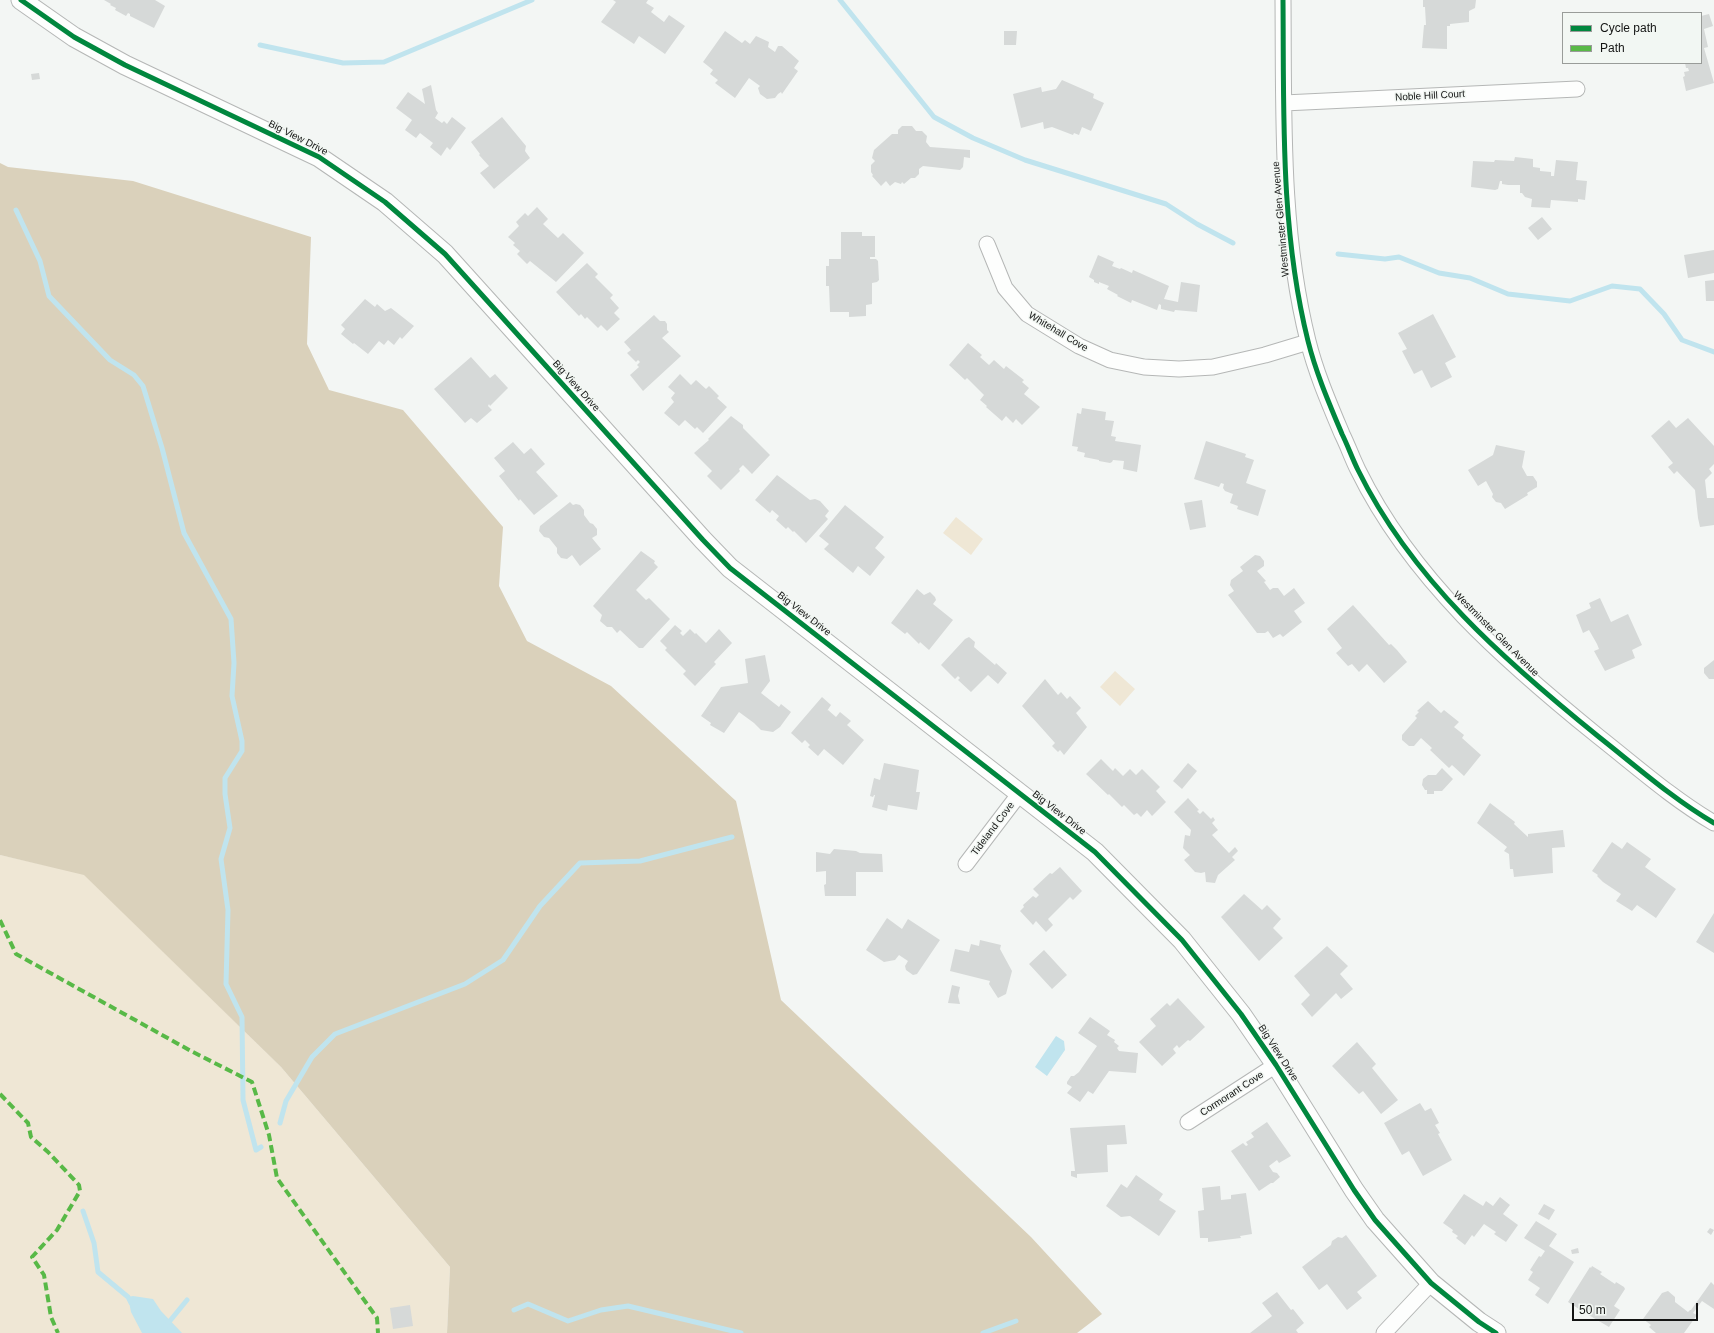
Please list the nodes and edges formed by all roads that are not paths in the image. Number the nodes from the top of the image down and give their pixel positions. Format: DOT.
graph roads {
  1 [pos="21,0"];
  2 [pos="1283,0"];
  3 [pos="1577,89"];
  4 [pos="1284,103"];
  5 [pos="987,244"];
  6 [pos="1308,342"];
  7 [pos="1020,794"];
  8 [pos="1714,823"];
  9 [pos="966,864"];
  10 [pos="1276,1065"];
  11 [pos="1188,1122"];
  12 [pos="1431,1283"];
  13 [pos="1384,1333"];
  14 [pos="1496,1333"];
  1 -- 7 [label="street, Big View Drive"];
  2 -- 4 [label="street, Westminster Glen Avenue"];
  3 -- 4 [label="street, Noble Hill Court"];
  4 -- 6 [label="street, Westminster Glen Avenue"];
  5 -- 6 [label="street, Whitehall Cove"];
  6 -- 8 [label="street, Westminster Glen Avenue"];
  7 -- 9 [label="street, Tideland Cove"];
  7 -- 10 [label="street, Big View Drive"];
  10 -- 11 [label="street, Cormorant Cove"];
  10 -- 12 [label="street, Big View Drive"];
  12 -- 13 [label="street"];
  12 -- 14 [label="street, Big View Drive"];
}
